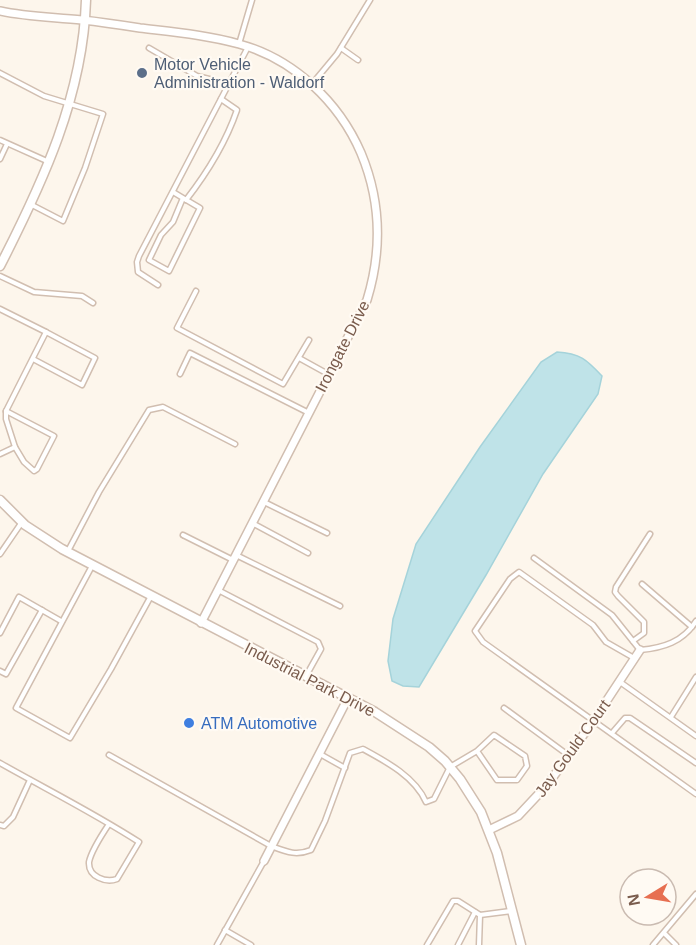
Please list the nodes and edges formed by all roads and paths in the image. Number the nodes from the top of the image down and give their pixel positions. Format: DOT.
graph roads {
  1 [pos="86,0"];
  2 [pos="252,0"];
  3 [pos="370,0"];
  4 [pos="0,11"];
  5 [pos="85,20"];
  6 [pos="239,44"];
  7 [pos="248,47"];
  8 [pos="148,48"];
  9 [pos="341,48"];
  10 [pos="358,60"];
  11 [pos="0,73"];
  12 [pos="229,84"];
  13 [pos="311,85"];
  14 [pos="221,99"];
  15 [pos="69,103"];
  16 [pos="0,140"];
  17 [pos="7,144"];
  18 [pos="0,159"];
  19 [pos="49,163"];
  20 [pos="173,192"];
  21 [pos="185,199"];
  22 [pos="31,205"];
  23 [pos="0,266"];
  24 [pos="0,276"];
  25 [pos="158,285"];
  26 [pos="196,291"];
  27 [pos="93,303"];
  28 [pos="0,309"];
  29 [pos="46,332"];
  30 [pos="309,340"];
  31 [pos="299,358"];
  32 [pos="33,359"];
  33 [pos="180,374"];
  34 [pos="329,374"];
  35 [pos="6,411"];
  36 [pos="309,413"];
  37 [pos="235,444"];
  38 [pos="15,447"];
  39 [pos="0,453"];
  40 [pos="0,500"];
  41 [pos="262,501"];
  42 [pos="22,522"];
  43 [pos="252,523"];
  44 [pos="327,533"];
  45 [pos="650,534"];
  46 [pos="183,535"];
  47 [pos="67,552"];
  48 [pos="308,553"];
  49 [pos="0,554"];
  50 [pos="234,558"];
  51 [pos="534,558"];
  52 [pos="92,565"];
  53 [pos="642,584"];
  54 [pos="218,590"];
  55 [pos="151,596"];
  56 [pos="340,606"];
  57 [pos="42,610"];
  58 [pos="61,621"];
  59 [pos="696,621"];
  60 [pos="201,623"];
  61 [pos="692,627"];
  62 [pos="0,633"];
  63 [pos="633,641"];
  64 [pos="640,650"];
  65 [pos="634,658"];
  66 [pos="0,671"];
  67 [pos="306,676"];
  68 [pos="696,677"];
  69 [pos="619,682"];
  70 [pos="348,698"];
  71 [pos="504,708"];
  72 [pos="670,717"];
  73 [pos="594,720"];
  74 [pos="612,734"];
  75 [pos="696,736"];
  76 [pos="477,751"];
  77 [pos="320,754"];
  78 [pos="109,755"];
  79 [pos="569,756"];
  80 [pos="696,763"];
  81 [pos="0,764"];
  82 [pos="450,767"];
  83 [pos="345,768"];
  84 [pos="30,780"];
  85 [pos="696,794"];
  86 [pos="109,824"];
  87 [pos="0,825"];
  88 [pos="489,830"];
  89 [pos="271,846"];
  90 [pos="264,861"];
  91 [pos="696,894"];
  92 [pos="511,911"];
  93 [pos="475,912"];
  94 [pos="480,915"];
  95 [pos="225,930"];
  96 [pos="663,933"];
  97 [pos="217,945"];
  98 [pos="251,945"];
  99 [pos="427,945"];
  100 [pos="458,945"];
  101 [pos="478,945"];
  102 [pos="521,945"];
  103 [pos="653,945"];
  104 [pos="676,945"];
  1 -- 5 [label="street"];
  2 -- 6 [label="lane"];
  3 -- 9 [label="lane"];
  4 -- 5 [label="street, Irongate Drive"];
  5 -- 6 [label="street, Irongate Drive"];
  5 -- 15 [label="street"];
  6 -- 7 [label="street, Irongate Drive"];
  7 -- 12 [label="lane"];
  7 -- 13 [label="street, Irongate Drive"];
  8 -- 12 [label="lane"];
  9 -- 10 [label="lane"];
  9 -- 13 [label="lane"];
  11 -- 15 [label="lane"];
  12 -- 14 [label="lane"];
  13 -- 34 [label="street, Irongate Drive"];
  14 -- 20 [label="lane"];
  14 -- 21 [label="lane"];
  15 -- 19 [label="street"];
  15 -- 22 [label="lane"];
  16 -- 17 [label="lane"];
  17 -- 18 [label="lane"];
  17 -- 19 [label="lane"];
  19 -- 22 [label="street"];
  20 -- 21 [label="lane"];
  20 -- 25 [label="lane"];
  21 -- 21 [label="lane"];
  22 -- 23 [label="street"];
  24 -- 27 [label="lane"];
  26 -- 31 [label="lane"];
  28 -- 29 [label="lane"];
  29 -- 32 [label="lane"];
  29 -- 32 [label="lane"];
  30 -- 31 [label="lane"];
  31 -- 34 [label="lane"];
  32 -- 35 [label="lane"];
  33 -- 36 [label="lane"];
  34 -- 36 [label="street, Irongate Drive"];
  35 -- 38 [label="lane"];
  35 -- 38 [label="lane"];
  36 -- 41 [label="street, Irongate Drive"];
  37 -- 47 [label="lane"];
  38 -- 39 [label="lane"];
  40 -- 42 [label="street, Industrial Park Drive"];
  41 -- 43 [label="street, Irongate Drive"];
  41 -- 44 [label="lane"];
  42 -- 47 [label="street, Industrial Park Drive"];
  42 -- 49 [label="lane"];
  43 -- 48 [label="lane"];
  43 -- 50 [label="street, Irongate Drive"];
  45 -- 63 [label="lane"];
  46 -- 50 [label="lane"];
  47 -- 52 [label="street, Industrial Park Drive"];
  50 -- 54 [label="street, Irongate Drive"];
  50 -- 56 [label="lane"];
  51 -- 63 [label="lane"];
  52 -- 55 [label="street, Industrial Park Drive"];
  52 -- 58 [label="lane"];
  53 -- 61 [label="lane"];
  54 -- 60 [label="street, Irongate Drive"];
  54 -- 67 [label="lane"];
  55 -- 58 [label="lane"];
  55 -- 60 [label="street, Industrial Park Drive"];
  57 -- 58 [label="lane"];
  57 -- 62 [label="lane"];
  57 -- 66 [label="lane"];
  59 -- 61 [label="lane"];
  60 -- 67 [label="street, Industrial Park Drive"];
  61 -- 64 [label="lane"];
  63 -- 64 [label="lane"];
  64 -- 65 [label="street, Jay Gould Court"];
  65 -- 69 [label="street, Jay Gould Court"];
  65 -- 73 [label="lane"];
  67 -- 70 [label="street, Industrial Park Drive"];
  68 -- 72 [label="lane"];
  69 -- 72 [label="lane"];
  69 -- 73 [label="street, Jay Gould Court"];
  70 -- 77 [label="street"];
  70 -- 82 [label="street, Industrial Park Drive"];
  71 -- 79 [label="lane"];
  72 -- 75 [label="lane"];
  73 -- 74 [label="lane"];
  73 -- 79 [label="street, Jay Gould Court"];
  74 -- 80 [label="lane"];
  74 -- 85 [label="lane"];
  76 -- 76 [label="lane"];
  76 -- 82 [label="lane"];
  77 -- 83 [label="lane"];
  77 -- 89 [label="street"];
  78 -- 89 [label="lane"];
  79 -- 88 [label="street, Jay Gould Court"];
  81 -- 84 [label="lane"];
  82 -- 83 [label="lane"];
  82 -- 88 [label="street, Industrial Park Drive"];
  83 -- 89 [label="lane"];
  84 -- 86 [label="lane"];
  84 -- 87 [label="lane"];
  86 -- 86 [label="lane"];
  88 -- 92 [label="street, Industrial Park Drive"];
  89 -- 90 [label="street"];
  90 -- 95 [label="lane"];
  91 -- 96 [label="lane"];
  92 -- 94 [label="lane"];
  92 -- 102 [label="street, Industrial Park Drive"];
  93 -- 94 [label="lane"];
  93 -- 99 [label="lane"];
  93 -- 100 [label="lane"];
  94 -- 101 [label="lane"];
  95 -- 97 [label="lane"];
  95 -- 98 [label="lane"];
  96 -- 103 [label="lane"];
  96 -- 104 [label="lane"];
}
